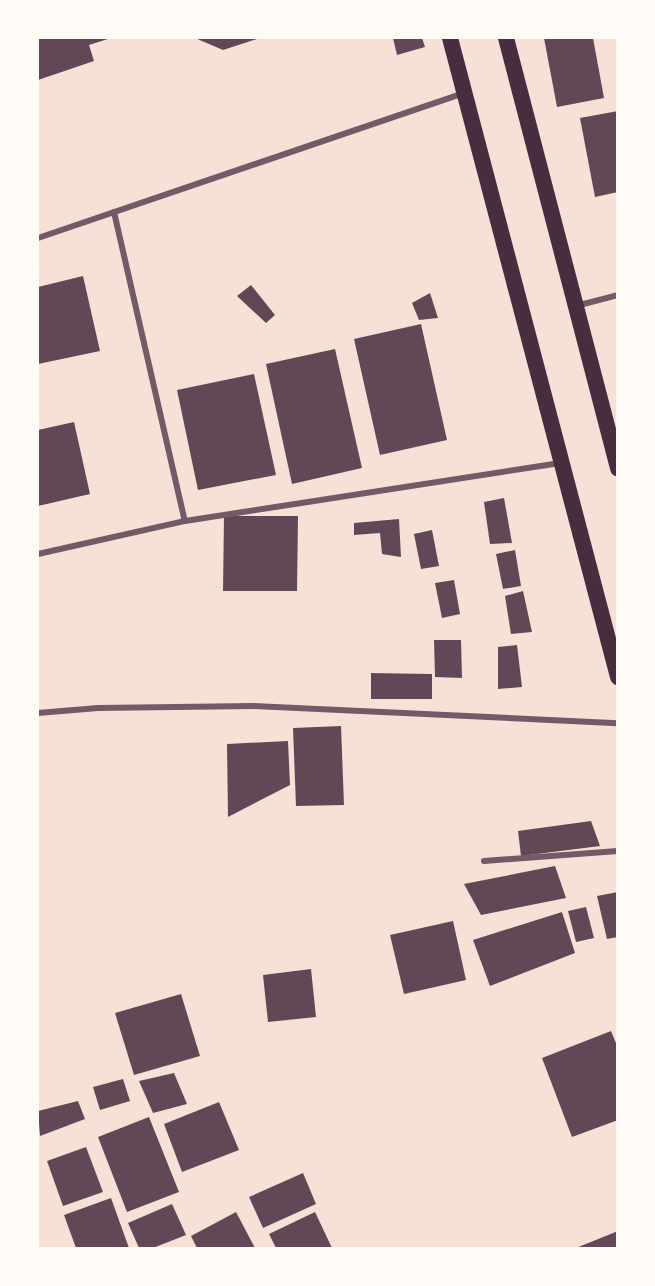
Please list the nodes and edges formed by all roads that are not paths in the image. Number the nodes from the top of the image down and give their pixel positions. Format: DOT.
graph roads {
  1 [pos="450,38"];
  2 [pos="506,38"];
  3 [pos="464,93"];
  4 [pos="114,212"];
  5 [pos="38,238"];
  6 [pos="618,296"];
  7 [pos="576,306"];
  8 [pos="562,463"];
  9 [pos="618,469"];
  10 [pos="185,521"];
  11 [pos="38,554"];
  12 [pos="618,677"];
  13 [pos="38,713"];
  14 [pos="618,723"];
  15 [pos="618,851"];
  16 [pos="484,861"];
  1 -- 3 [label="highway"];
  2 -- 7 [label="highway"];
  3 -- 4 [label="street"];
  3 -- 8 [label="highway"];
  4 -- 5 [label="street"];
  4 -- 10 [label="street"];
  6 -- 7 [label="street"];
  7 -- 9 [label="highway"];
  8 -- 10 [label="street"];
  8 -- 12 [label="highway"];
  10 -- 11 [label="street"];
  13 -- 14 [label="street"];
  15 -- 16 [label="street"];
}
